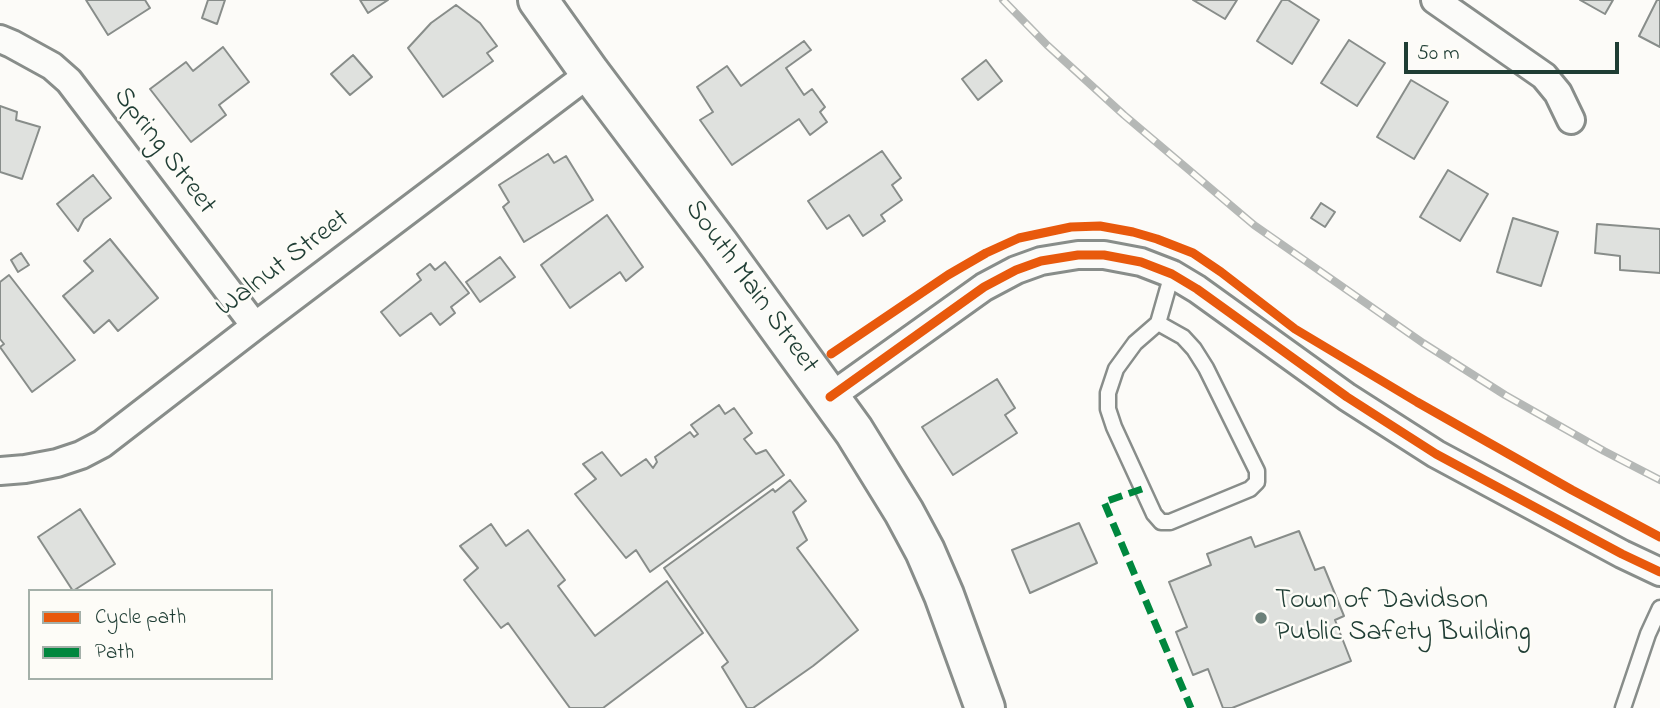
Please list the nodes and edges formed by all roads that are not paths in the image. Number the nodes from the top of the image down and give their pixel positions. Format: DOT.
graph roads {
  1 [pos="538,0"];
  2 [pos="1435,0"];
  3 [pos="0,40"];
  4 [pos="590,73"];
  5 [pos="1572,120"];
  6 [pos="1172,274"];
  7 [pos="1158,323"];
  8 [pos="256,326"];
  9 [pos="830,397"];
  10 [pos="0,471"];
  11 [pos="1660,572"];
  12 [pos="1660,608"];
  13 [pos="985,708"];
  14 [pos="1623,708"];
  1 -- 4 [label="main road, South Main Street"];
  2 -- 5 [label="street"];
  3 -- 8 [label="street, Spring Street"];
  4 -- 8 [label="street, Walnut Street"];
  4 -- 9 [label="main road, South Main Street"];
  6 -- 7 [label="lane"];
  6 -- 9 [label="street"];
  6 -- 11 [label="street"];
  7 -- 7 [label="lane"];
  8 -- 10 [label="street, Walnut Street"];
  9 -- 13 [label="main road, South Main Street"];
  12 -- 14 [label="lane"];
}
